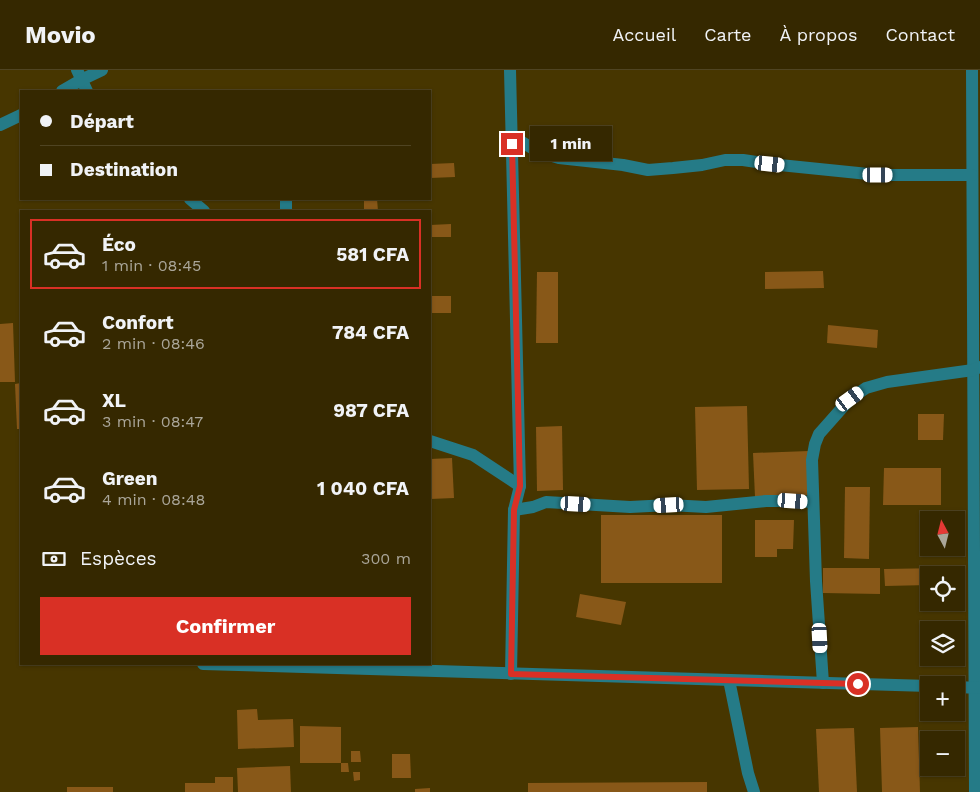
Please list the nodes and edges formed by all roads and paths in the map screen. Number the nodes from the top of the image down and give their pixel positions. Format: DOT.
graph roads {
  1 [pos="102,70"];
  2 [pos="510,70"];
  3 [pos="972,70"];
  4 [pos="82,80"];
  5 [pos="64,90"];
  6 [pos="20,116"];
  7 [pos="0,126"];
  8 [pos="512,144"];
  9 [pos="972,175"];
  10 [pos="191,200"];
  11 [pos="203,210"];
  12 [pos="976,369"];
  13 [pos="431,441"];
  14 [pos="520,486"];
  15 [pos="813,502"];
  16 [pos="514,510"];
  17 [pos="235,665"];
  18 [pos="511,674"];
  19 [pos="729,680"];
  20 [pos="823,683"];
  21 [pos="920,686"];
  22 [pos="977,688"];
  23 [pos="754,792"];
  24 [pos="975,792"];
  1 -- 4 [label="street"];
  2 -- 8 [label="street"];
  3 -- 9 [label="street"];
  4 -- 5 [label="street"];
  6 -- 7 [label="street"];
  8 -- 9 [label="street"];
  8 -- 14 [label="street"];
  9 -- 12 [label="street"];
  10 -- 11 [label="street"];
  12 -- 15 [label="street"];
  12 -- 22 [label="street"];
  13 -- 14 [label="street"];
  14 -- 16 [label="street"];
  15 -- 16 [label="street"];
  15 -- 20 [label="street"];
  16 -- 18 [label="street"];
  17 -- 18 [label="street"];
  18 -- 19 [label="street"];
  19 -- 20 [label="street"];
  19 -- 23 [label="street"];
  20 -- 21 [label="street"];
  22 -- 24 [label="street"];
}
